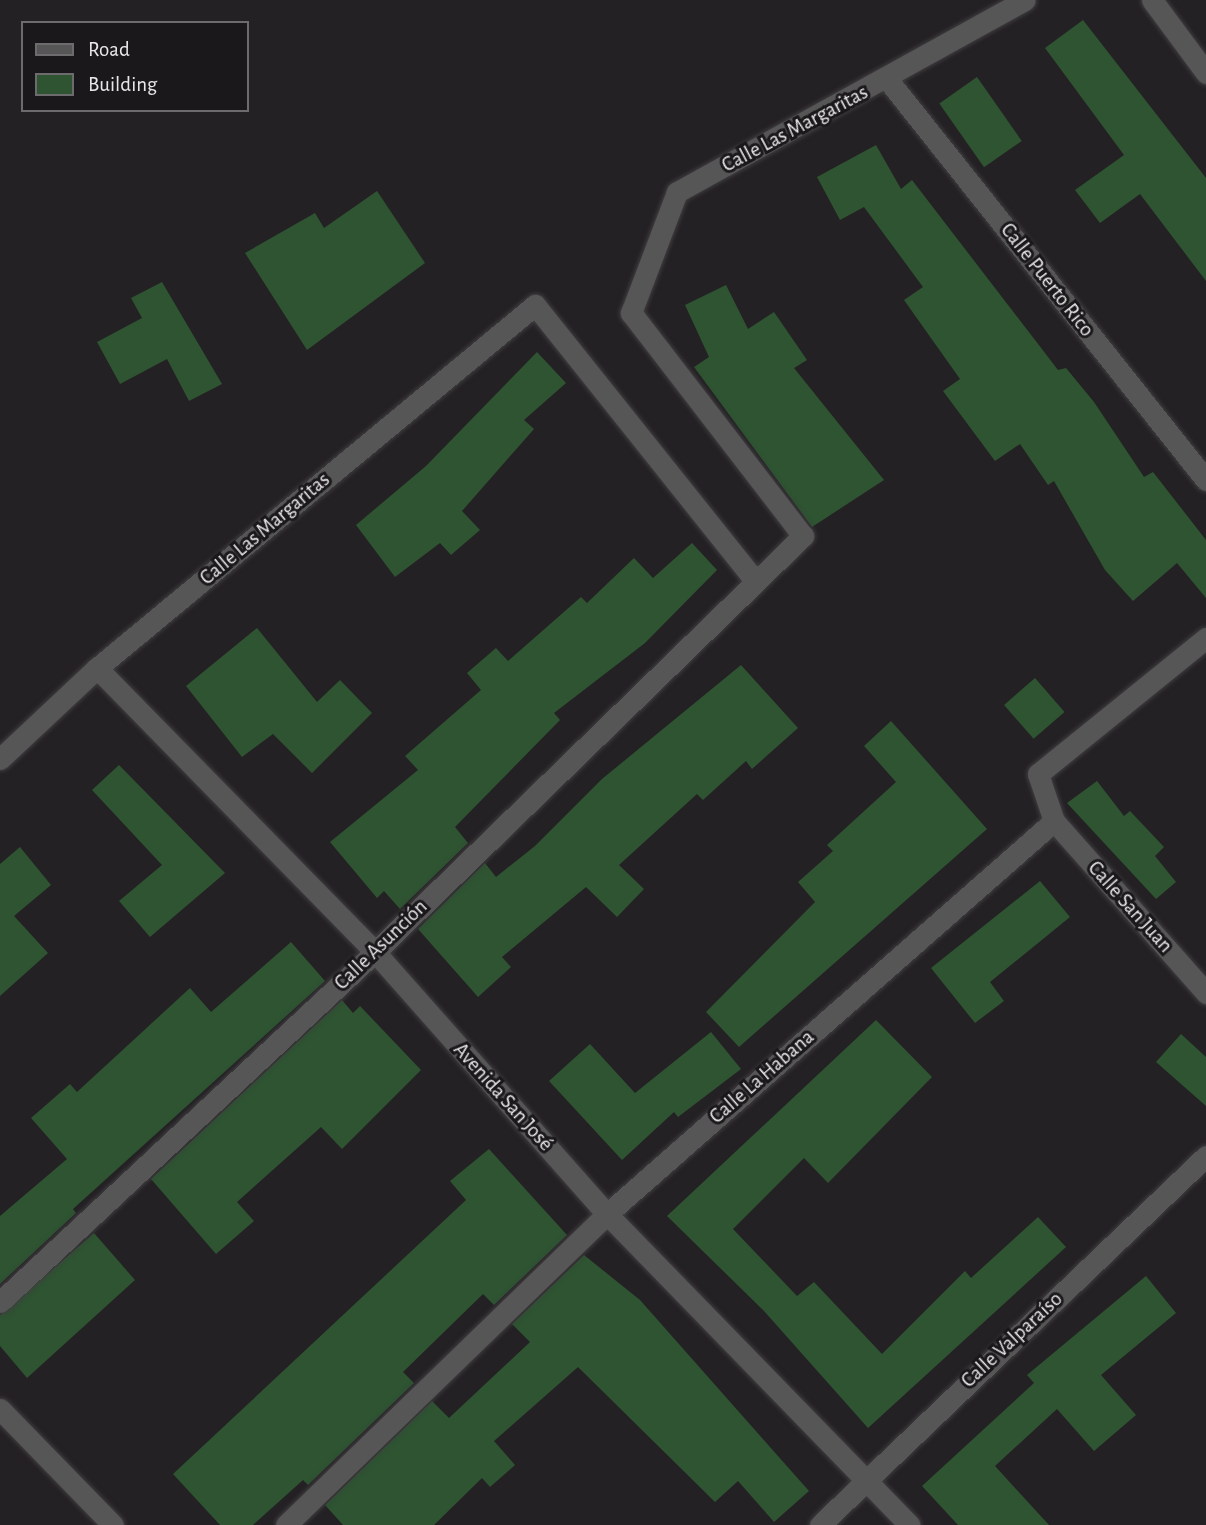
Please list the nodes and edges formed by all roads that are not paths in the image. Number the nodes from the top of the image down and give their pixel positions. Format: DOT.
graph roads {
  1 [pos="1025,0"];
  2 [pos="1152,0"];
  3 [pos="1206,73"];
  4 [pos="888,80"];
  5 [pos="631,313"];
  6 [pos="1206,480"];
  7 [pos="753,578"];
  8 [pos="1206,638"];
  9 [pos="97,668"];
  10 [pos="0,759"];
  11 [pos="1054,821"];
  12 [pos="374,952"];
  13 [pos="1206,993"];
  14 [pos="1206,1156"];
  15 [pos="607,1214"];
  16 [pos="0,1302"];
  17 [pos="0,1409"];
  18 [pos="865,1480"];
  19 [pos="113,1525"];
  20 [pos="286,1525"];
  21 [pos="820,1525"];
  22 [pos="909,1525"];
  1 -- 4 [label="street, Calle Las Margaritas"];
  2 -- 3 [label="street"];
  4 -- 5 [label="street, Calle Las Margaritas"];
  4 -- 6 [label="street, Calle Puerto Rico"];
  5 -- 7 [label="street, Calle Asunción"];
  7 -- 9 [label="street, Calle Las Margaritas"];
  7 -- 12 [label="street, Calle Asunción"];
  8 -- 11 [label="street"];
  9 -- 10 [label="street, Calle Las Margaritas"];
  9 -- 12 [label="street, Avenida San José"];
  11 -- 13 [label="street, Calle San Juan"];
  11 -- 15 [label="street, Calle La Habana"];
  12 -- 15 [label="street, Avenida San José"];
  12 -- 16 [label="street, Calle Asunción"];
  14 -- 18 [label="street, Calle Valparaíso"];
  15 -- 18 [label="street, Avenida San José"];
  15 -- 20 [label="street, Calle La Habana"];
  17 -- 19 [label="street"];
  18 -- 21 [label="street, Calle Valparaíso"];
  18 -- 22 [label="street, Avenida San José"];
}
